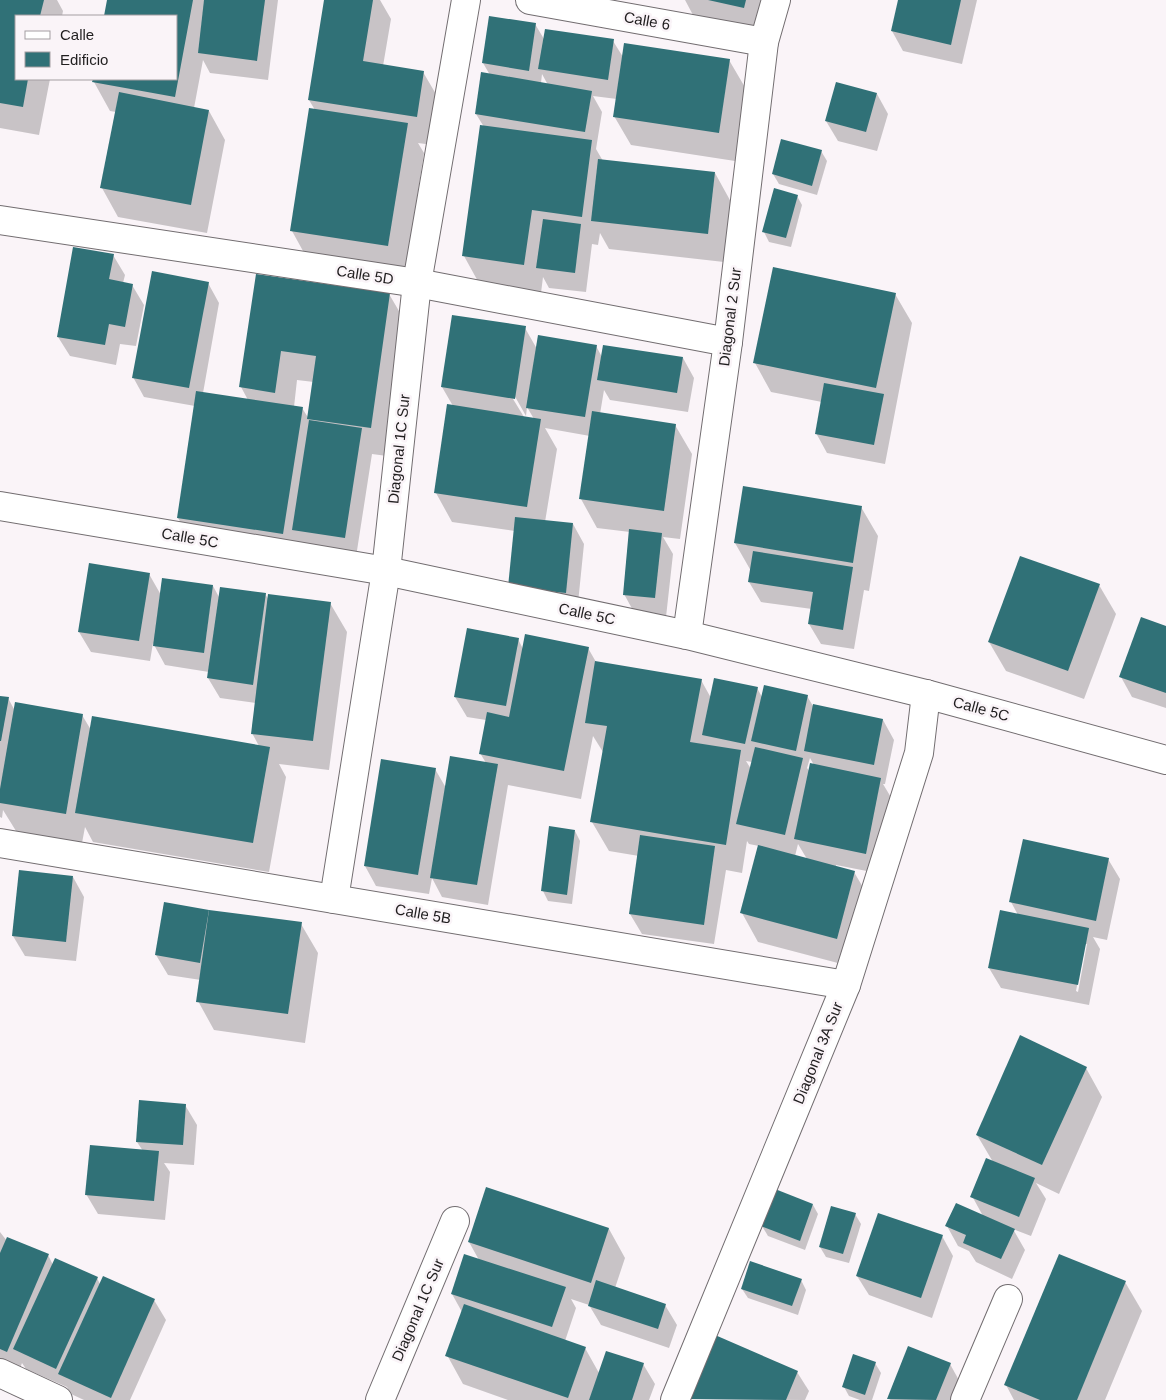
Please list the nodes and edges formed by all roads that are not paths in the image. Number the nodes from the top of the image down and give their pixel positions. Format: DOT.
graph roads {
  1 [pos="466,0"];
  2 [pos="530,0"];
  3 [pos="776,0"];
  4 [pos="764,42"];
  5 [pos="0,220"];
  6 [pos="417,283"];
  7 [pos="728,342"];
  8 [pos="0,506"];
  9 [pos="386,570"];
  10 [pos="687,636"];
  11 [pos="926,694"];
  12 [pos="1166,760"];
  13 [pos="0,843"];
  14 [pos="334,899"];
  15 [pos="846,986"];
  16 [pos="455,1220"];
  17 [pos="1008,1299"];
  18 [pos="0,1373"];
  19 [pos="58,1400"];
  20 [pos="380,1400"];
  21 [pos="676,1400"];
  22 [pos="965,1400"];
  1 -- 6 [label="street, Diagonal 1C Sur"];
  2 -- 4 [label="street, Calle 6"];
  3 -- 4 [label="street, Diagonal 2 Sur"];
  4 -- 7 [label="street, Diagonal 2 Sur"];
  5 -- 6 [label="street, Calle 5D"];
  6 -- 7 [label="street, Calle 5D"];
  6 -- 9 [label="street, Diagonal 1C Sur"];
  7 -- 10 [label="street, Diagonal 2 Sur"];
  8 -- 9 [label="street, Calle 5C"];
  9 -- 10 [label="street, Calle 5C"];
  9 -- 14 [label="street, Diagonal 1C Sur"];
  10 -- 11 [label="street, Calle 5C"];
  11 -- 12 [label="street, Calle 5C"];
  11 -- 15 [label="street, Diagonal 3A Sur"];
  13 -- 14 [label="street, Calle 5B"];
  14 -- 15 [label="street, Calle 5B"];
  15 -- 21 [label="street, Diagonal 3A Sur"];
  16 -- 20 [label="street, Diagonal 1C Sur"];
  17 -- 22 [label="street"];
  18 -- 19 [label="street"];
}
